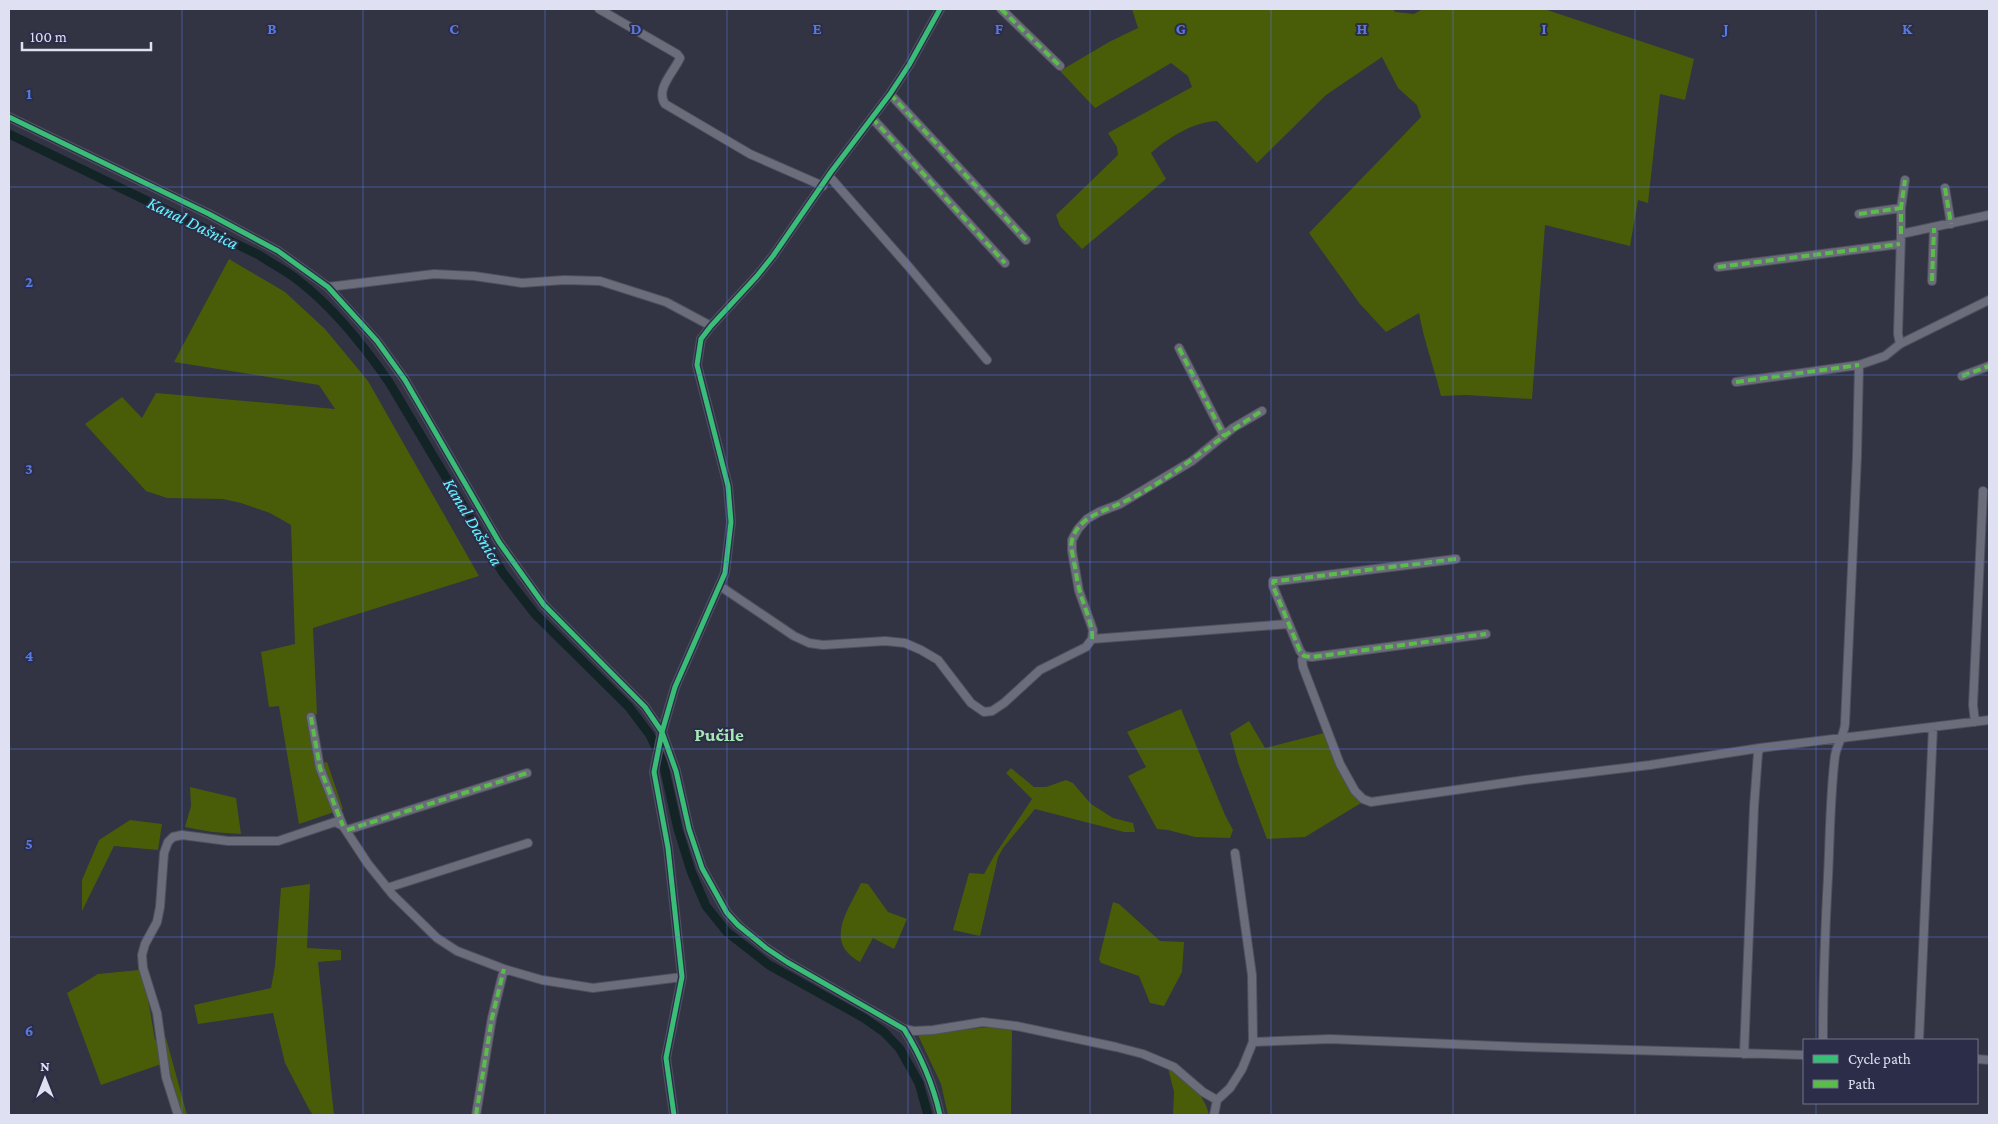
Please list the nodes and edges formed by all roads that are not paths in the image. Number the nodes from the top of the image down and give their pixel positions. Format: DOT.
graph roads {
  1 [pos="599,9"];
  2 [pos="940,9"];
  3 [pos="1001,9"];
  4 [pos="1060,66"];
  5 [pos="890,94"];
  6 [pos="9,117"];
  7 [pos="872,118"];
  8 [pos="829,176"];
  9 [pos="1905,180"];
  10 [pos="822,186"];
  11 [pos="1945,188"];
  12 [pos="1901,208"];
  13 [pos="1859,214"];
  14 [pos="1989,215"];
  15 [pos="1952,224"];
  16 [pos="1934,228"];
  17 [pos="1901,234"];
  18 [pos="1026,240"];
  19 [pos="1900,244"];
  20 [pos="1005,263"];
  21 [pos="1718,267"];
  22 [pos="1932,281"];
  23 [pos="328,287"];
  24 [pos="1989,300"];
  25 [pos="710,326"];
  26 [pos="1900,344"];
  27 [pos="1179,348"];
  28 [pos="987,360"];
  29 [pos="1859,365"];
  30 [pos="1989,366"];
  31 [pos="1962,376"];
  32 [pos="1736,382"];
  33 [pos="1262,411"];
  34 [pos="1224,436"];
  35 [pos="1983,491"];
  36 [pos="1456,559"];
  37 [pos="720,586"];
  38 [pos="1288,624"];
  39 [pos="1486,634"];
  40 [pos="1092,639"];
  41 [pos="1304,656"];
  42 [pos="311,718"];
  43 [pos="1989,720"];
  44 [pos="1975,722"];
  45 [pos="1933,727"];
  46 [pos="662,735"];
  47 [pos="1839,739"];
  48 [pos="1760,748"];
  49 [pos="527,773"];
  50 [pos="345,828"];
  51 [pos="528,844"];
  52 [pos="1235,853"];
  53 [pos="387,888"];
  54 [pos="504,970"];
  55 [pos="682,977"];
  56 [pos="904,1029"];
  57 [pos="1823,1039"];
  58 [pos="1920,1039"];
  59 [pos="1253,1042"];
  60 [pos="1744,1054"];
  61 [pos="1803,1055"];
  62 [pos="1217,1100"];
  63 [pos="178,1115"];
  64 [pos="476,1115"];
  65 [pos="674,1115"];
  66 [pos="940,1115"];
  67 [pos="1214,1115"];
  1 -- 10 [label="street"];
  2 -- 5 [label="street"];
  3 -- 4 [label="street"];
  5 -- 7 [label="street"];
  5 -- 18 [label="street"];
  6 -- 23 [label="street"];
  7 -- 8 [label="street"];
  7 -- 20 [label="street"];
  8 -- 10 [label="street"];
  8 -- 28 [label="street"];
  9 -- 12 [label="street"];
  10 -- 25 [label="street"];
  11 -- 15 [label="street"];
  12 -- 13 [label="street"];
  12 -- 17 [label="street"];
  14 -- 15 [label="street"];
  15 -- 16 [label="street"];
  16 -- 17 [label="street"];
  16 -- 22 [label="street"];
  17 -- 19 [label="street"];
  19 -- 21 [label="street"];
  19 -- 26 [label="street"];
  23 -- 25 [label="street"];
  23 -- 46 [label="street"];
  24 -- 26 [label="street"];
  25 -- 37 [label="street"];
  26 -- 29 [label="street"];
  27 -- 34 [label="street"];
  29 -- 32 [label="street"];
  29 -- 47 [label="street"];
  30 -- 31 [label="street"];
  33 -- 34 [label="street"];
  34 -- 40 [label="street"];
  35 -- 44 [label="street"];
  36 -- 38 [label="street"];
  37 -- 40 [label="street"];
  37 -- 46 [label="street"];
  38 -- 40 [label="street"];
  38 -- 41 [label="street"];
  39 -- 41 [label="street"];
  41 -- 48 [label="street"];
  42 -- 50 [label="street"];
  43 -- 44 [label="street"];
  44 -- 45 [label="street"];
  45 -- 47 [label="street"];
  45 -- 58 [label="street"];
  46 -- 55 [label="street"];
  46 -- 56 [label="street"];
  47 -- 48 [label="street"];
  47 -- 57 [label="street"];
  48 -- 60 [label="street"];
  49 -- 50 [label="street"];
  50 -- 53 [label="street"];
  50 -- 63 [label="street"];
  51 -- 53 [label="street"];
  52 -- 59 [label="street"];
  53 -- 54 [label="street"];
  54 -- 55 [label="street"];
  54 -- 64 [label="street"];
  55 -- 65 [label="street"];
  56 -- 62 [label="street"];
  56 -- 66 [label="street"];
  59 -- 60 [label="street"];
  59 -- 62 [label="street"];
  60 -- 61 [label="street"];
  62 -- 67 [label="street"];
}
